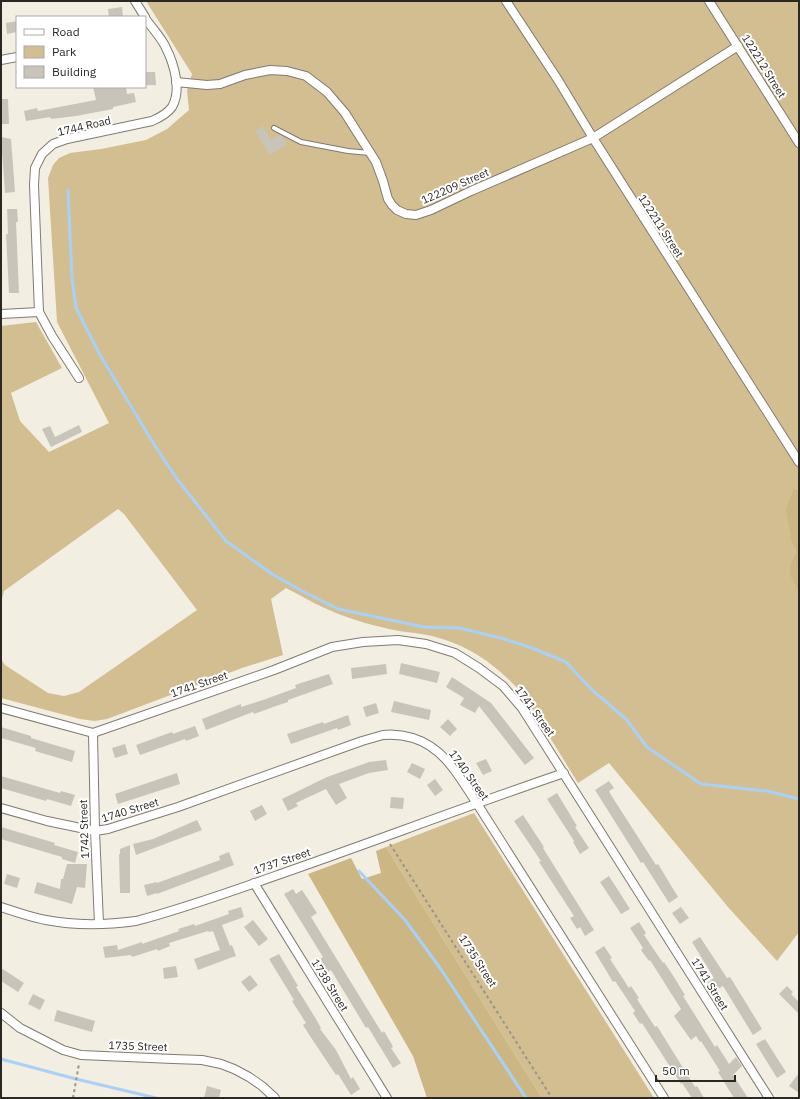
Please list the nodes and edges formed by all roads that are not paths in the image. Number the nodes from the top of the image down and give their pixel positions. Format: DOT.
graph roads {
  1 [pos="134,1"];
  2 [pos="506,1"];
  3 [pos="709,1"];
  4 [pos="144,16"];
  5 [pos="146,20"];
  6 [pos="149,31"];
  7 [pos="738,46"];
  8 [pos="16,57"];
  9 [pos="1,60"];
  10 [pos="176,82"];
  11 [pos="274,128"];
  12 [pos="593,138"];
  13 [pos="799,143"];
  14 [pos="370,153"];
  15 [pos="39,312"];
  16 [pos="1,314"];
  17 [pos="79,378"];
  18 [pos="799,462"];
  19 [pos="1,708"];
  20 [pos="93,733"];
  21 [pos="564,773"];
  22 [pos="476,802"];
  23 [pos="1,808"];
  24 [pos="95,832"];
  25 [pos="254,883"];
  26 [pos="1,907"];
  27 [pos="99,924"];
  28 [pos="1,1013"];
  29 [pos="275,1098"];
  30 [pos="387,1098"];
  31 [pos="664,1098"];
  32 [pos="769,1098"];
  1 -- 4 [label="street, 1744 Road"];
  2 -- 12 [label="street, 122211 Street"];
  3 -- 7 [label="street, 122212 Street"];
  5 -- 6 [label="street, 1744 Road"];
  6 -- 10 [label="street, 1744 Road"];
  7 -- 12 [label="street, 122209 Street"];
  7 -- 13 [label="street, 122212 Street"];
  8 -- 9 [label="street"];
  10 -- 14 [label="street, 122209 Street"];
  10 -- 15 [label="street, 1744 Road"];
  11 -- 14 [label="lane"];
  12 -- 14 [label="street, 122209 Street"];
  12 -- 18 [label="street, 122211 Street"];
  15 -- 16 [label="street"];
  15 -- 17 [label="street, 1744 Road"];
  19 -- 20 [label="street"];
  20 -- 21 [label="street, 1741 Street"];
  20 -- 24 [label="street, 1742 Street"];
  21 -- 22 [label="street, 1737 Street"];
  21 -- 32 [label="street, 1741 Street"];
  22 -- 24 [label="street, 1740 Street"];
  22 -- 25 [label="street, 1737 Street"];
  22 -- 31 [label="street, 1740 Street"];
  23 -- 24 [label="street, 1740 Street"];
  24 -- 27 [label="street, 1742 Street"];
  25 -- 27 [label="street, 1737 Street"];
  25 -- 30 [label="street, 1738 Street"];
  26 -- 27 [label="street, 1737 Street"];
  28 -- 29 [label="street, 1735 Street"];
}
